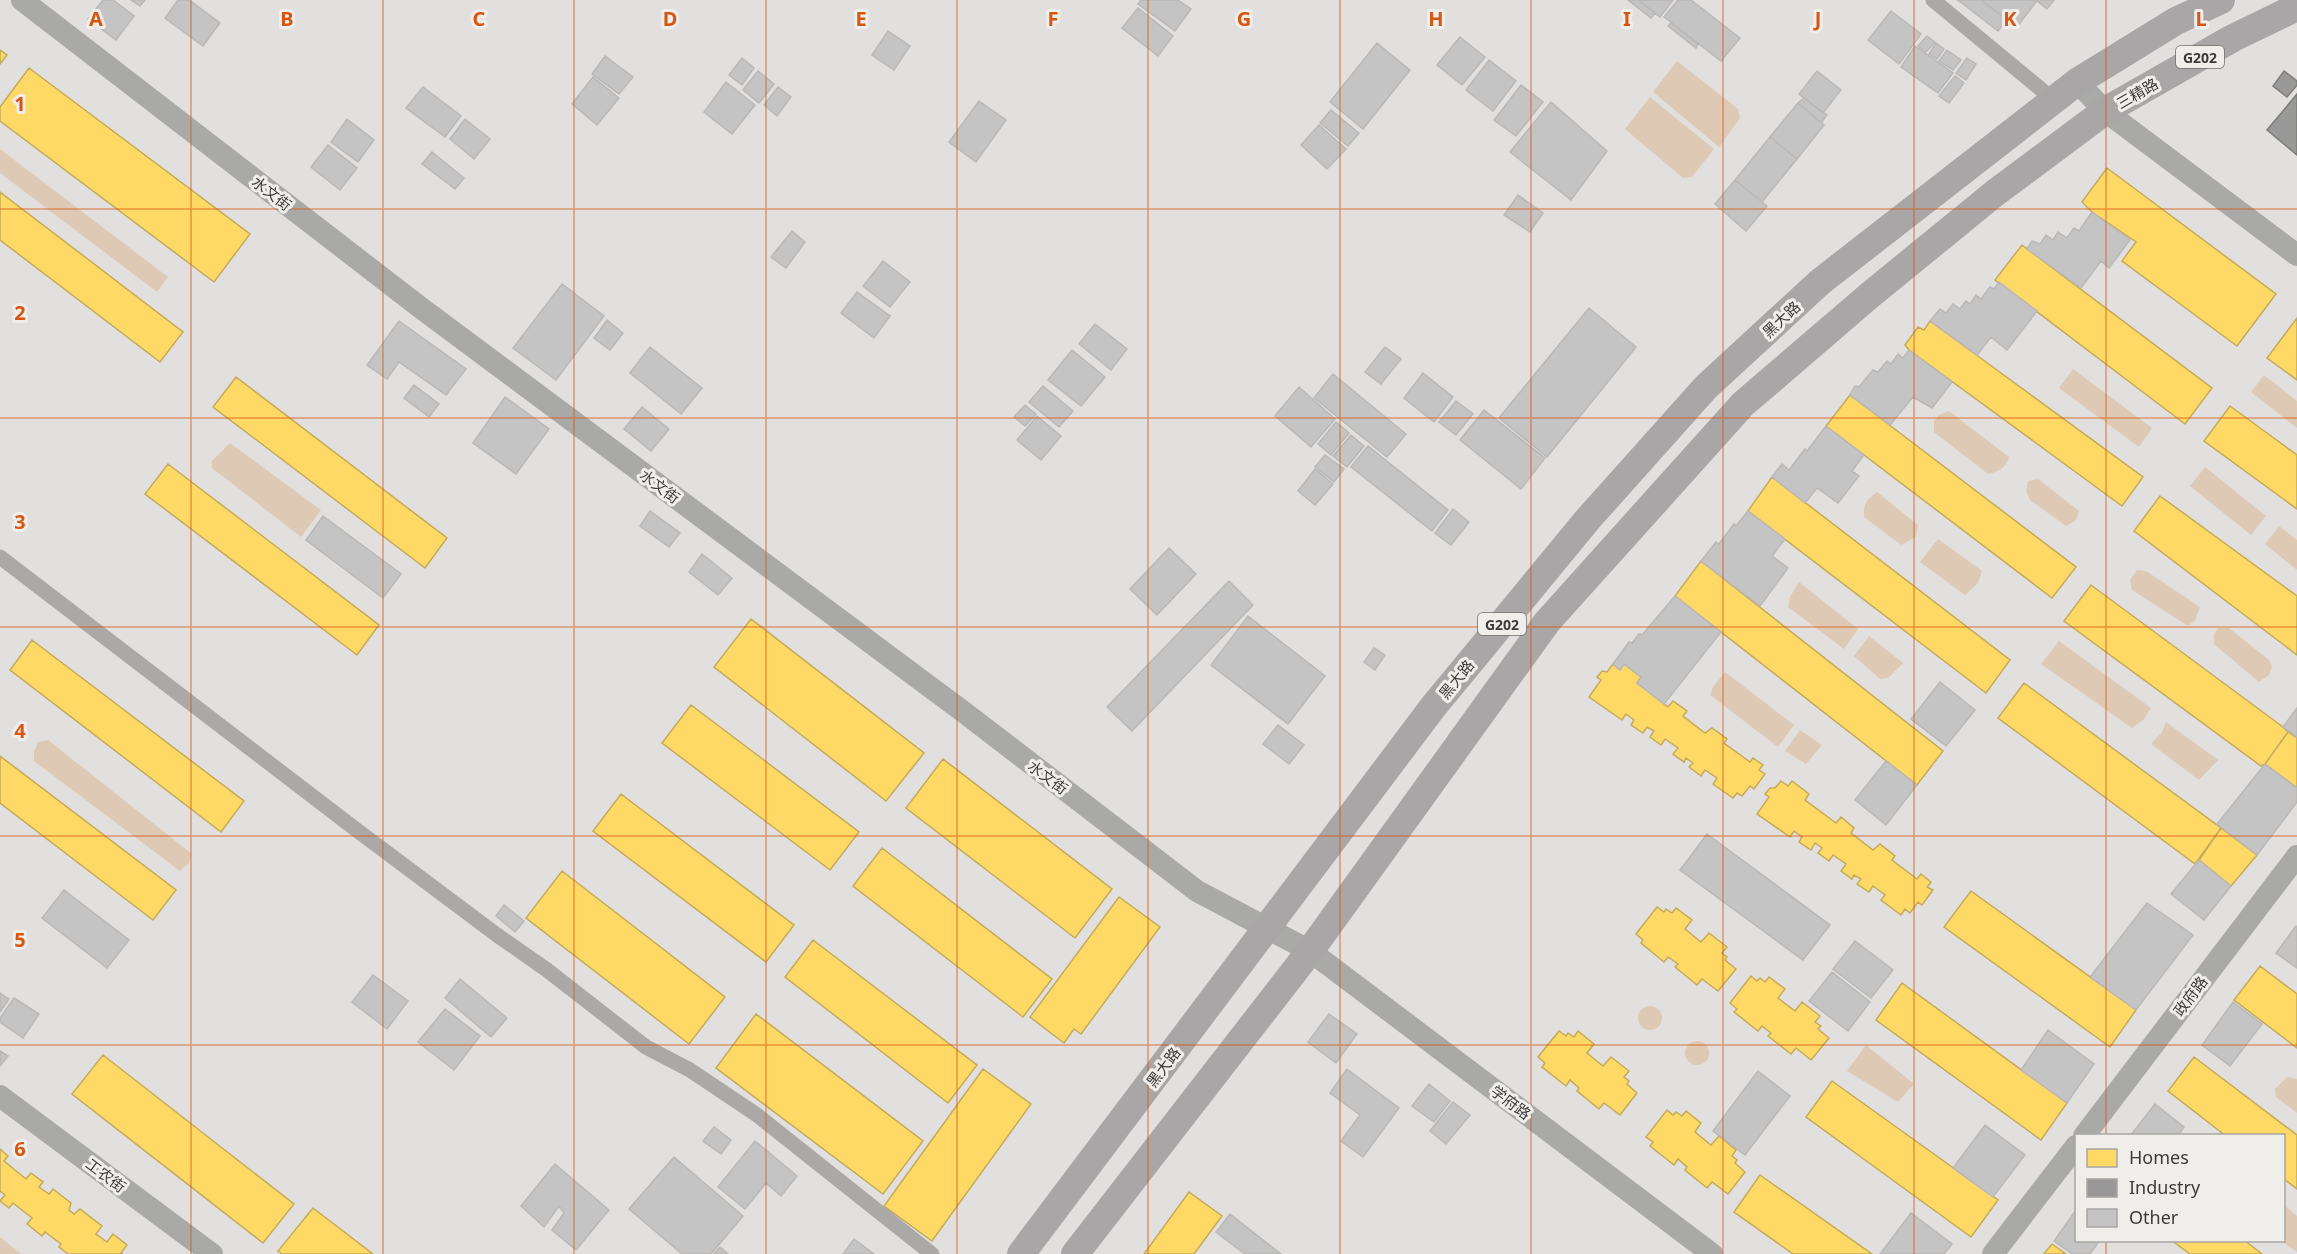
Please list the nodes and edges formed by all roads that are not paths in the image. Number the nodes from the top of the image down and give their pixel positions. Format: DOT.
graph roads {
  1 [pos="22,0"];
  2 [pos="1934,0"];
  3 [pos="2221,0"];
  4 [pos="2297,7"];
  5 [pos="2077,82"];
  6 [pos="2054,100"];
  7 [pos="2104,111"];
  8 [pos="2297,255"];
  9 [pos="0,557"];
  10 [pos="2297,856"];
  11 [pos="1267,930"];
  12 [pos="1310,951"];
  13 [pos="0,1096"];
  14 [pos="2086,1134"];
  15 [pos="2075,1147"];
  16 [pos="212,1254"];
  17 [pos="932,1254"];
  18 [pos="1021,1254"];
  19 [pos="1075,1254"];
  20 [pos="1712,1254"];
  21 [pos="1993,1254"];
  1 -- 11 [label="street, 水文街"];
  2 -- 6 [label="street"];
  3 -- 5 [label="highway, G202"];
  4 -- 7 [label="highway, 三精路 / G202"];
  5 -- 6 [label="highway, 黑大路 / G202"];
  5 -- 7 [label="street"];
  6 -- 11 [label="highway, 黑大路 / G202"];
  7 -- 8 [label="street"];
  7 -- 12 [label="highway, G202"];
  9 -- 17 [label="street"];
  10 -- 14 [label="street, 政府路"];
  11 -- 12 [label="street, 水文街"];
  11 -- 18 [label="highway, 黑大路 / G202"];
  12 -- 19 [label="highway, G202"];
  12 -- 20 [label="street, 学府路"];
  13 -- 16 [label="street, 工农街"];
  15 -- 21 [label="street"];
}
